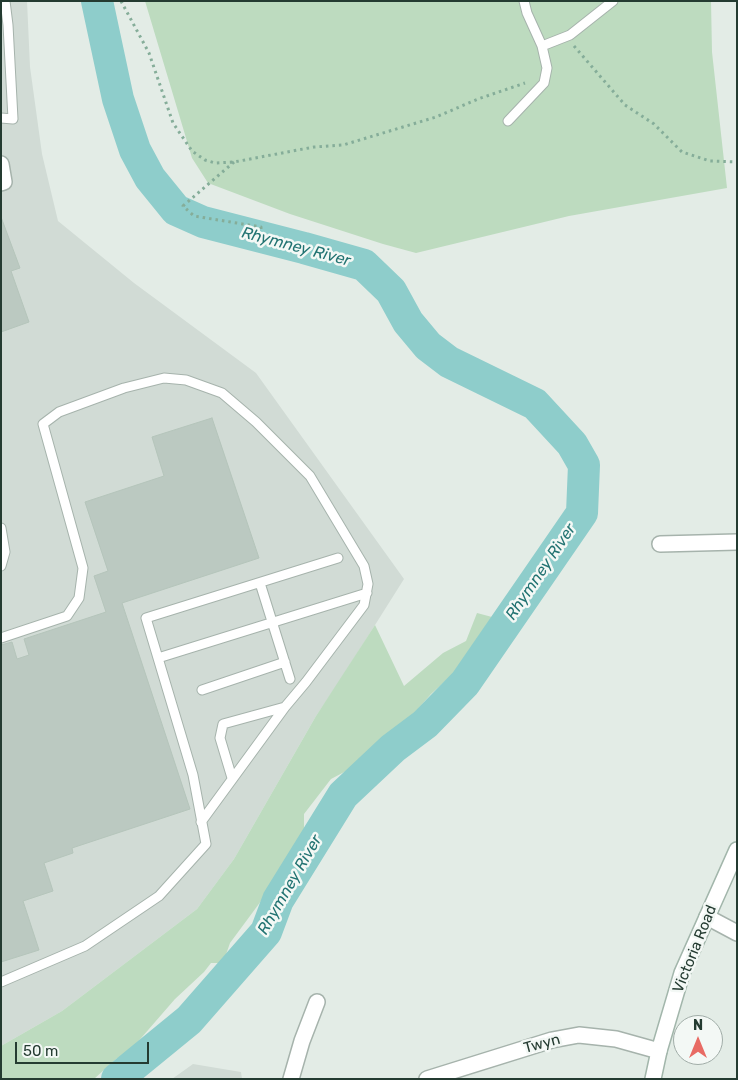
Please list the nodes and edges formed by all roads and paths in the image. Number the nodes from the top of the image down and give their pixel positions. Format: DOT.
graph roads {
  1 [pos="5,1"];
  2 [pos="121,1"];
  3 [pos="524,1"];
  4 [pos="613,1"];
  5 [pos="564,37"];
  6 [pos="542,46"];
  7 [pos="545,76"];
  8 [pos="1,118"];
  9 [pos="508,121"];
  10 [pos="234,162"];
  11 [pos="737,162"];
  12 [pos="1,164"];
  13 [pos="1,183"];
  14 [pos="261,232"];
  15 [pos="1,528"];
  16 [pos="737,542"];
  17 [pos="660,544"];
  18 [pos="338,558"];
  19 [pos="1,566"];
  20 [pos="260,583"];
  21 [pos="367,593"];
  22 [pos="272,622"];
  23 [pos="1,638"];
  24 [pos="158,658"];
  25 [pos="285,662"];
  26 [pos="290,679"];
  27 [pos="202,690"];
  28 [pos="284,708"];
  29 [pos="232,778"];
  30 [pos="201,822"];
  31 [pos="737,850"];
  32 [pos="707,917"];
  33 [pos="737,933"];
  34 [pos="1,982"];
  35 [pos="317,1002"];
  36 [pos="659,1051"];
  37 [pos="291,1079"];
  38 [pos="427,1079"];
  39 [pos="653,1079"];
  1 -- 8 [label="lane"];
  2 -- 10 [label="path"];
  3 -- 6 [label="lane"];
  4 -- 5 [label="lane"];
  5 -- 6 [label="lane"];
  5 -- 11 [label="path"];
  6 -- 7 [label="lane"];
  7 -- 9 [label="lane"];
  7 -- 10 [label="path"];
  10 -- 14 [label="path"];
  12 -- 13 [label="street"];
  15 -- 19 [label="lane"];
  16 -- 17 [label="street"];
  18 -- 20 [label="lane"];
  20 -- 22 [label="lane"];
  20 -- 24 [label="lane"];
  21 -- 22 [label="lane"];
  21 -- 23 [label="lane"];
  21 -- 28 [label="lane"];
  22 -- 24 [label="lane"];
  22 -- 25 [label="lane"];
  24 -- 30 [label="lane"];
  25 -- 26 [label="lane"];
  25 -- 27 [label="lane"];
  28 -- 29 [label="lane"];
  28 -- 29 [label="lane"];
  29 -- 30 [label="lane"];
  30 -- 34 [label="lane"];
  31 -- 32 [label="street, Victoria Road"];
  32 -- 33 [label="street"];
  32 -- 36 [label="street, Victoria Road"];
  35 -- 37 [label="street"];
  36 -- 38 [label="street, Twyn"];
  36 -- 39 [label="street, Victoria Road"];
}
